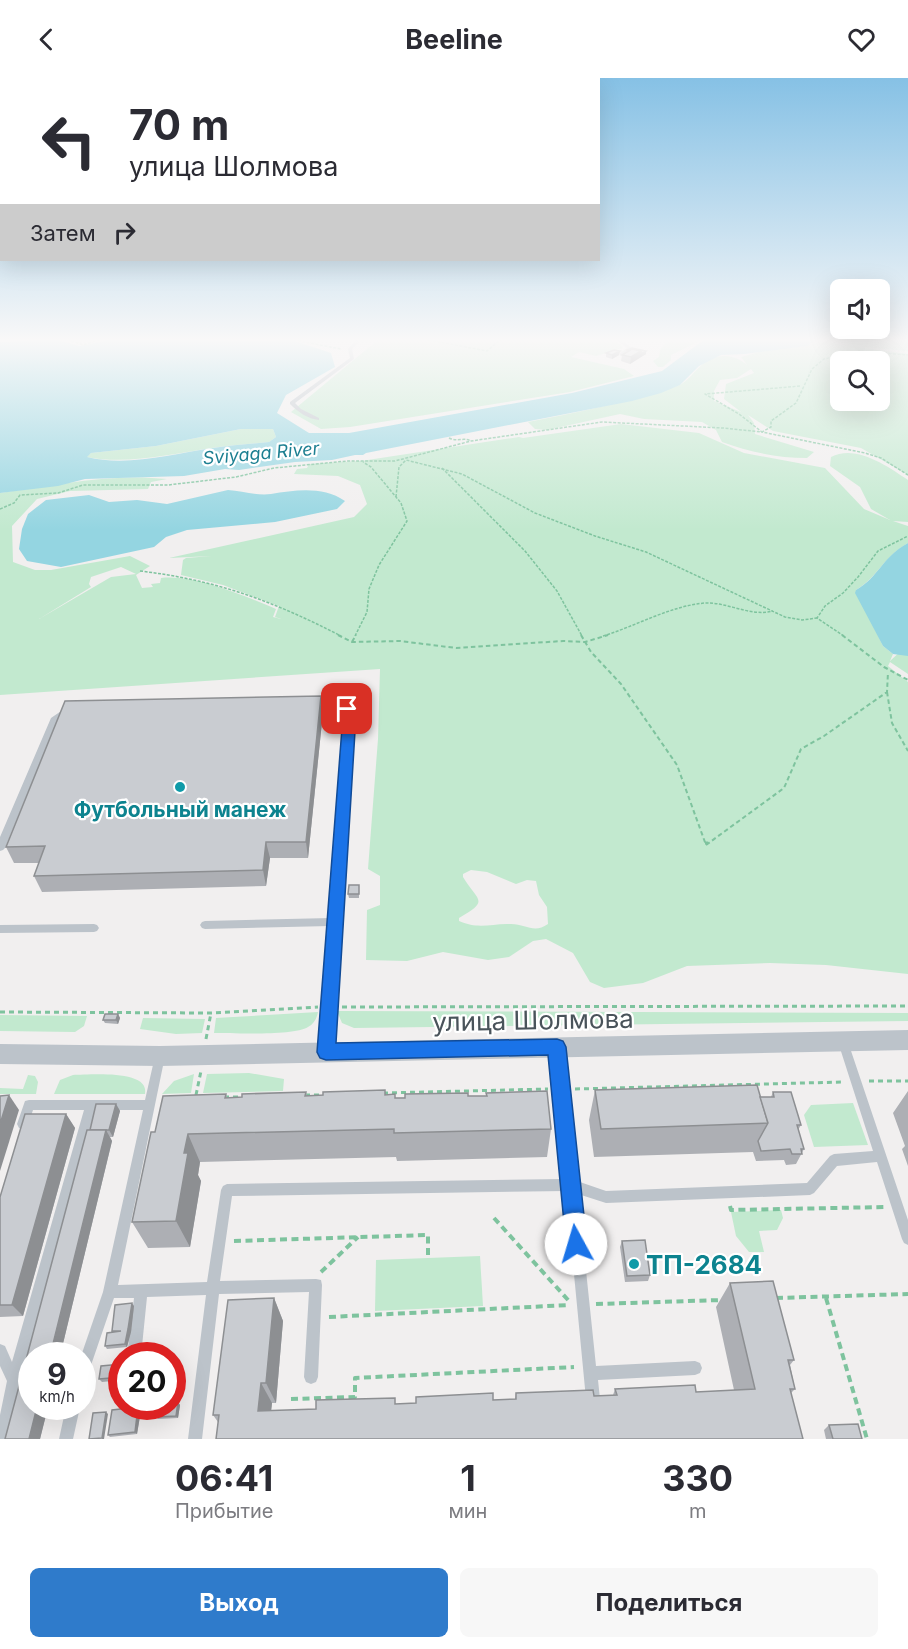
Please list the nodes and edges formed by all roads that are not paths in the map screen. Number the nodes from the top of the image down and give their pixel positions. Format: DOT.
graph roads {
  1 [pos="293,403"];
  2 [pos="317,419"];
  3 [pos="302,700"];
  4 [pos="82,704"];
  5 [pos="0,848"];
  6 [pos="335,922"];
  7 [pos="205,925"];
  8 [pos="94,927"];
  9 [pos="0,929"];
  10 [pos="908,1040"];
  11 [pos="843,1041"];
  12 [pos="557,1047"];
  13 [pos="326,1052"];
  14 [pos="0,1054"];
  15 [pos="160,1056"];
  16 [pos="91,1105"];
  17 [pos="150,1105"];
  18 [pos="20,1137"];
  19 [pos="880,1156"];
  20 [pos="570,1185"];
  21 [pos="908,1239"];
  22 [pos="213,1288"];
  23 [pos="141,1291"];
  24 [pos="110,1292"];
  25 [pos="92,1342"];
  26 [pos="136,1342"];
  27 [pos="0,1351"];
  28 [pos="695,1368"];
  29 [pos="590,1369"];
  30 [pos="310,1377"];
  31 [pos="14,1381"];
  32 [pos="595,1415"];
  33 [pos="70,1420"];
  34 [pos="2,1439"];
  35 [pos="66,1439"];
  36 [pos="195,1439"];
  1 -- 2 [label="lane"];
  3 -- 6 [label="lane"];
  4 -- 5 [label="lane"];
  6 -- 7 [label="lane"];
  6 -- 13 [label="lane"];
  8 -- 9 [label="lane"];
  10 -- 11 [label="street, улица Шолмова"];
  11 -- 12 [label="street, улица Шолмова"];
  11 -- 19 [label="lane"];
  12 -- 13 [label="street, улица Шолмова"];
  12 -- 20 [label="lane"];
  13 -- 15 [label="street, улица Шолмова"];
  14 -- 15 [label="street, улица Шолмова"];
  15 -- 17 [label="lane"];
  16 -- 17 [label="lane"];
  16 -- 18 [label="lane"];
  16 -- 31 [label="lane"];
  17 -- 24 [label="lane"];
  19 -- 20 [label="lane"];
  19 -- 21 [label="lane"];
  20 -- 22 [label="lane"];
  20 -- 29 [label="lane"];
  22 -- 23 [label="lane"];
  22 -- 30 [label="lane"];
  22 -- 36 [label="lane"];
  23 -- 24 [label="lane"];
  23 -- 26 [label="lane"];
  24 -- 25 [label="lane"];
  27 -- 31 [label="lane"];
  28 -- 29 [label="lane"];
  29 -- 32 [label="lane"];
  31 -- 34 [label="lane"];
  33 -- 35 [label="lane"];
}
